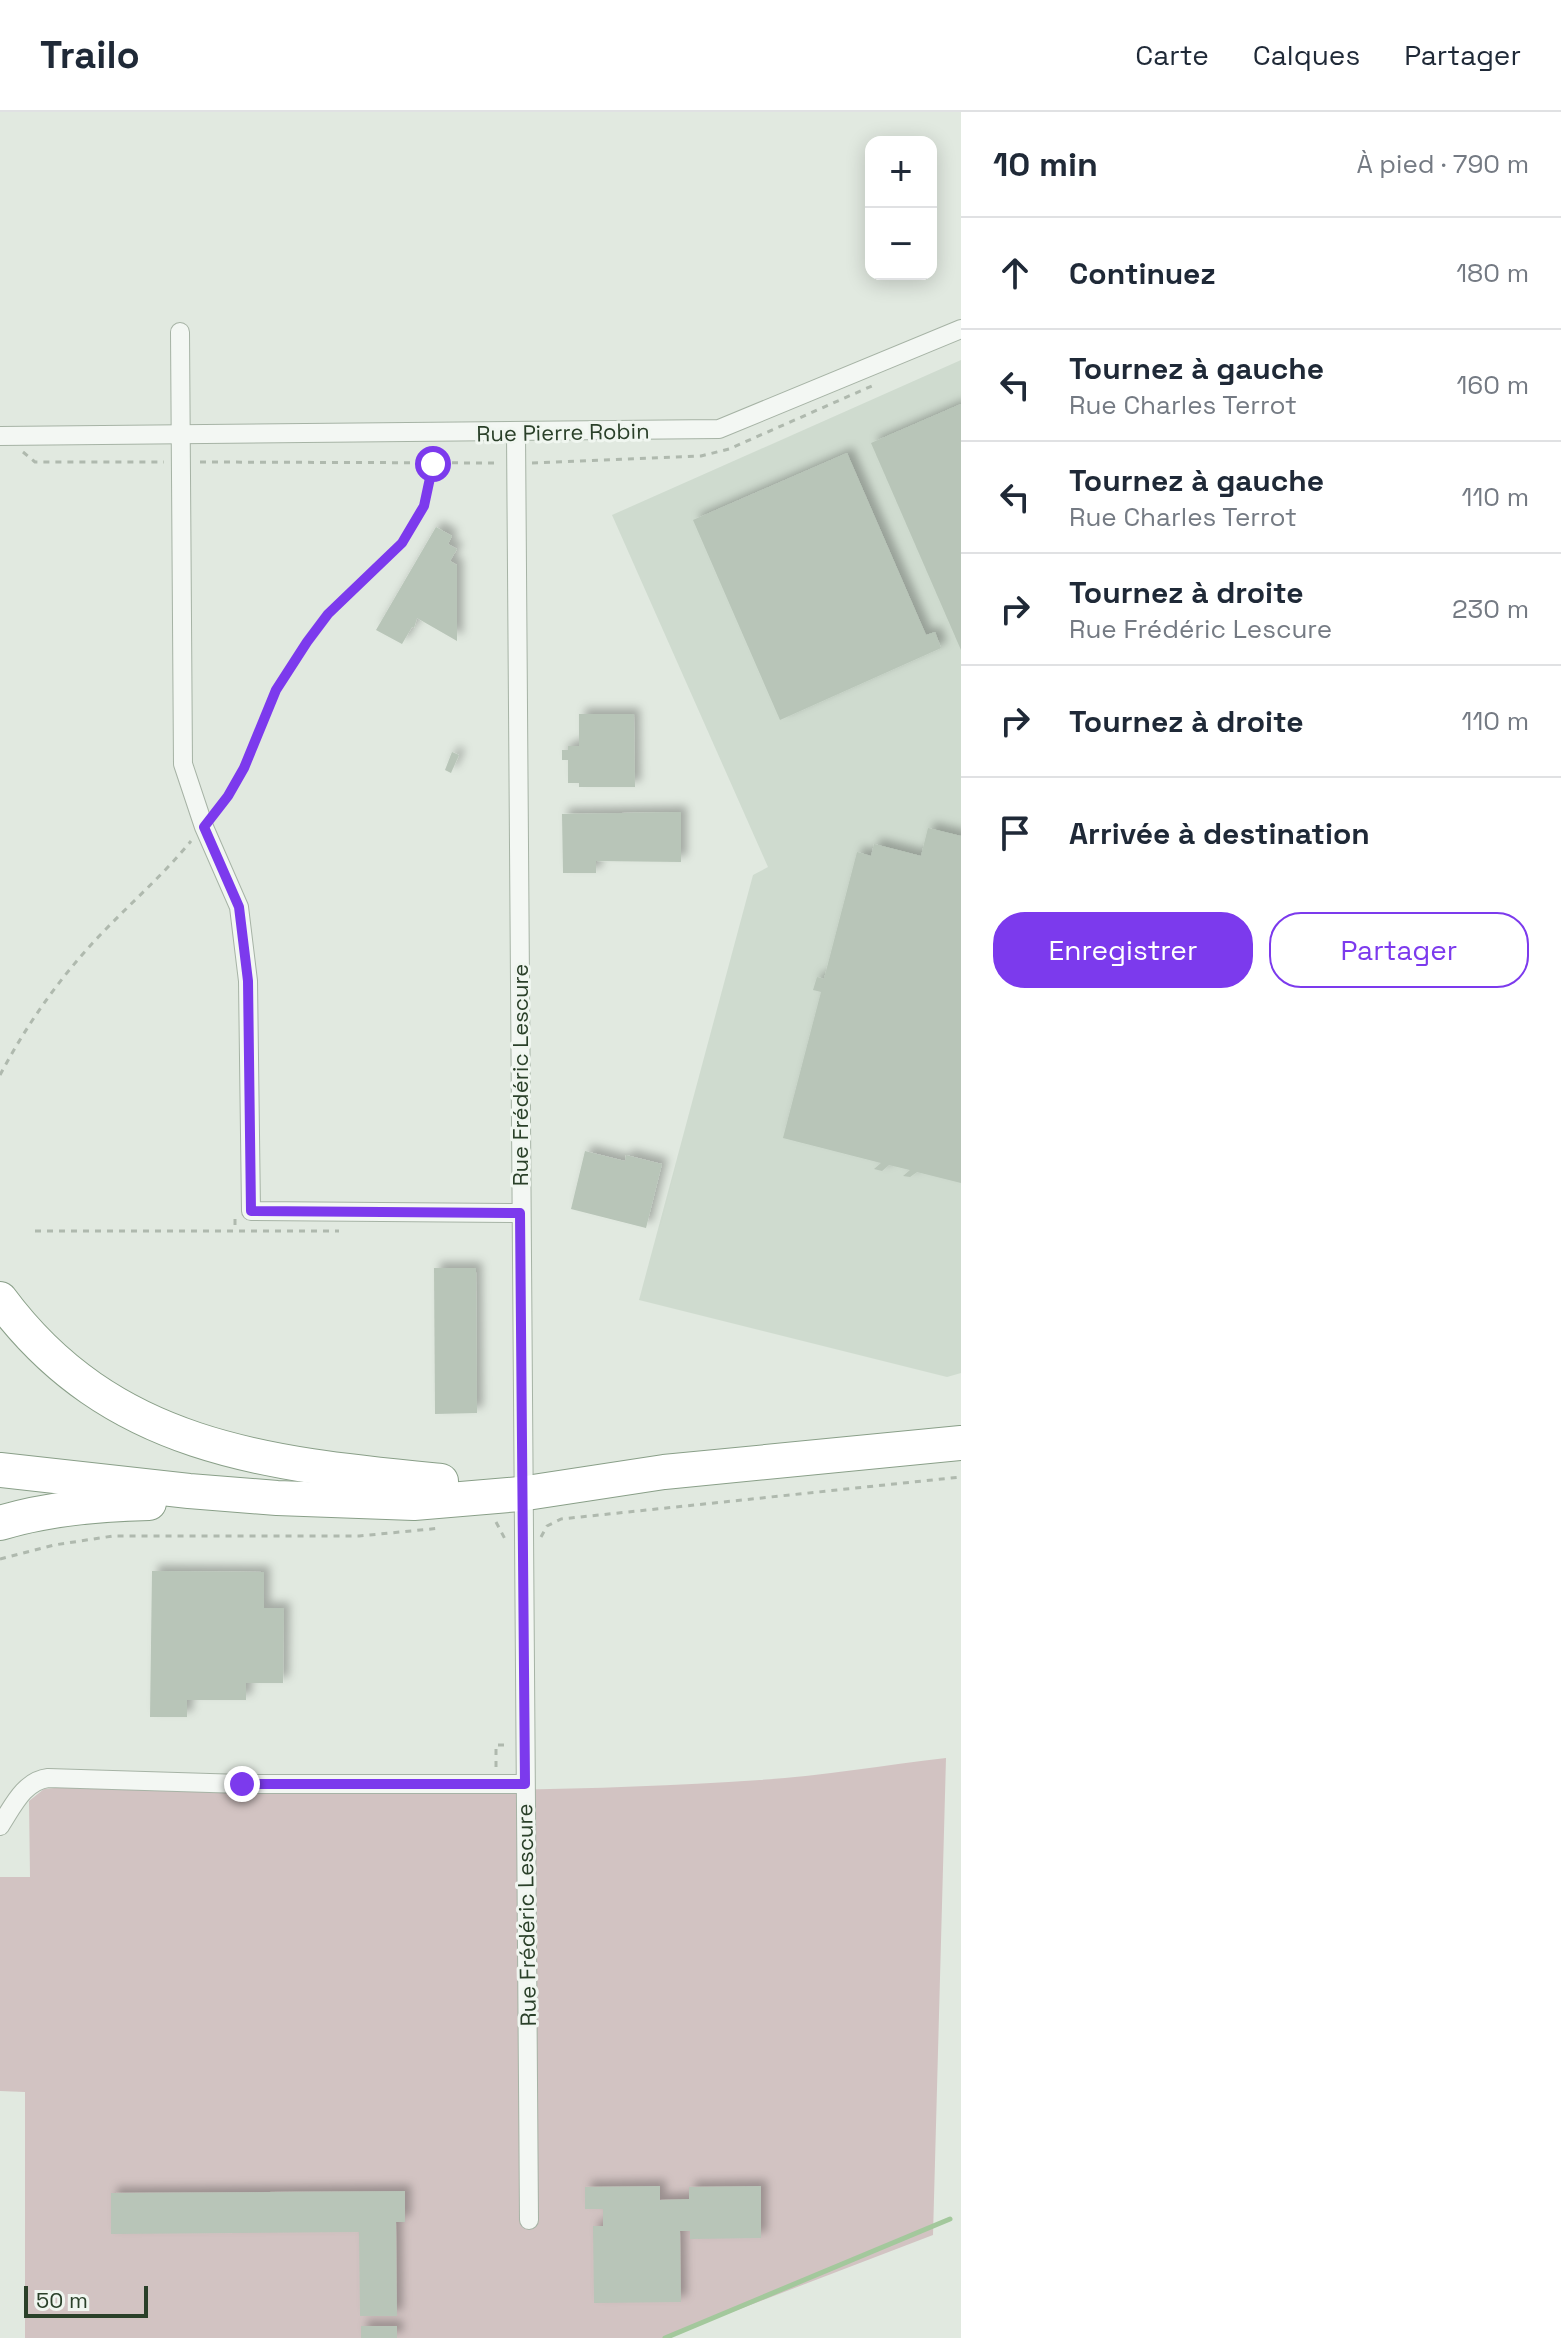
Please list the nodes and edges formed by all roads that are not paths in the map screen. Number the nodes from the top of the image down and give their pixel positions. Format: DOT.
graph roads {
  1 [pos="961,329"];
  2 [pos="180,332"];
  3 [pos="516,433"];
  4 [pos="182,435"];
  5 [pos="0,436"];
  6 [pos="520,1213"];
  7 [pos="0,1299"];
  8 [pos="961,1430"];
  9 [pos="961,1443"];
  10 [pos="0,1456"];
  11 [pos="0,1470"];
  12 [pos="523,1483"];
  13 [pos="440,1491"];
  14 [pos="277,1498"];
  15 [pos="0,1523"];
  16 [pos="525,1784"];
  17 [pos="0,1826"];
  18 [pos="529,2220"];
  1 -- 3 [label="street, Rue Pierre Robin"];
  2 -- 4 [label="street"];
  3 -- 4 [label="street, Rue Pierre Robin"];
  3 -- 6 [label="street, Rue Frédéric Lescure"];
  4 -- 5 [label="street, Rue Pierre Robin"];
  4 -- 6 [label="street"];
  6 -- 12 [label="street, Rue Frédéric Lescure"];
  7 -- 13 [label="highway"];
  8 -- 12 [label="highway"];
  9 -- 12 [label="highway"];
  10 -- 13 [label="highway"];
  11 -- 14 [label="highway"];
  12 -- 13 [label="highway"];
  12 -- 16 [label="street, Rue Frédéric Lescure"];
  13 -- 14 [label="highway"];
  14 -- 15 [label="highway"];
  16 -- 17 [label="street"];
  16 -- 18 [label="street, Rue Frédéric Lescure"];
}
